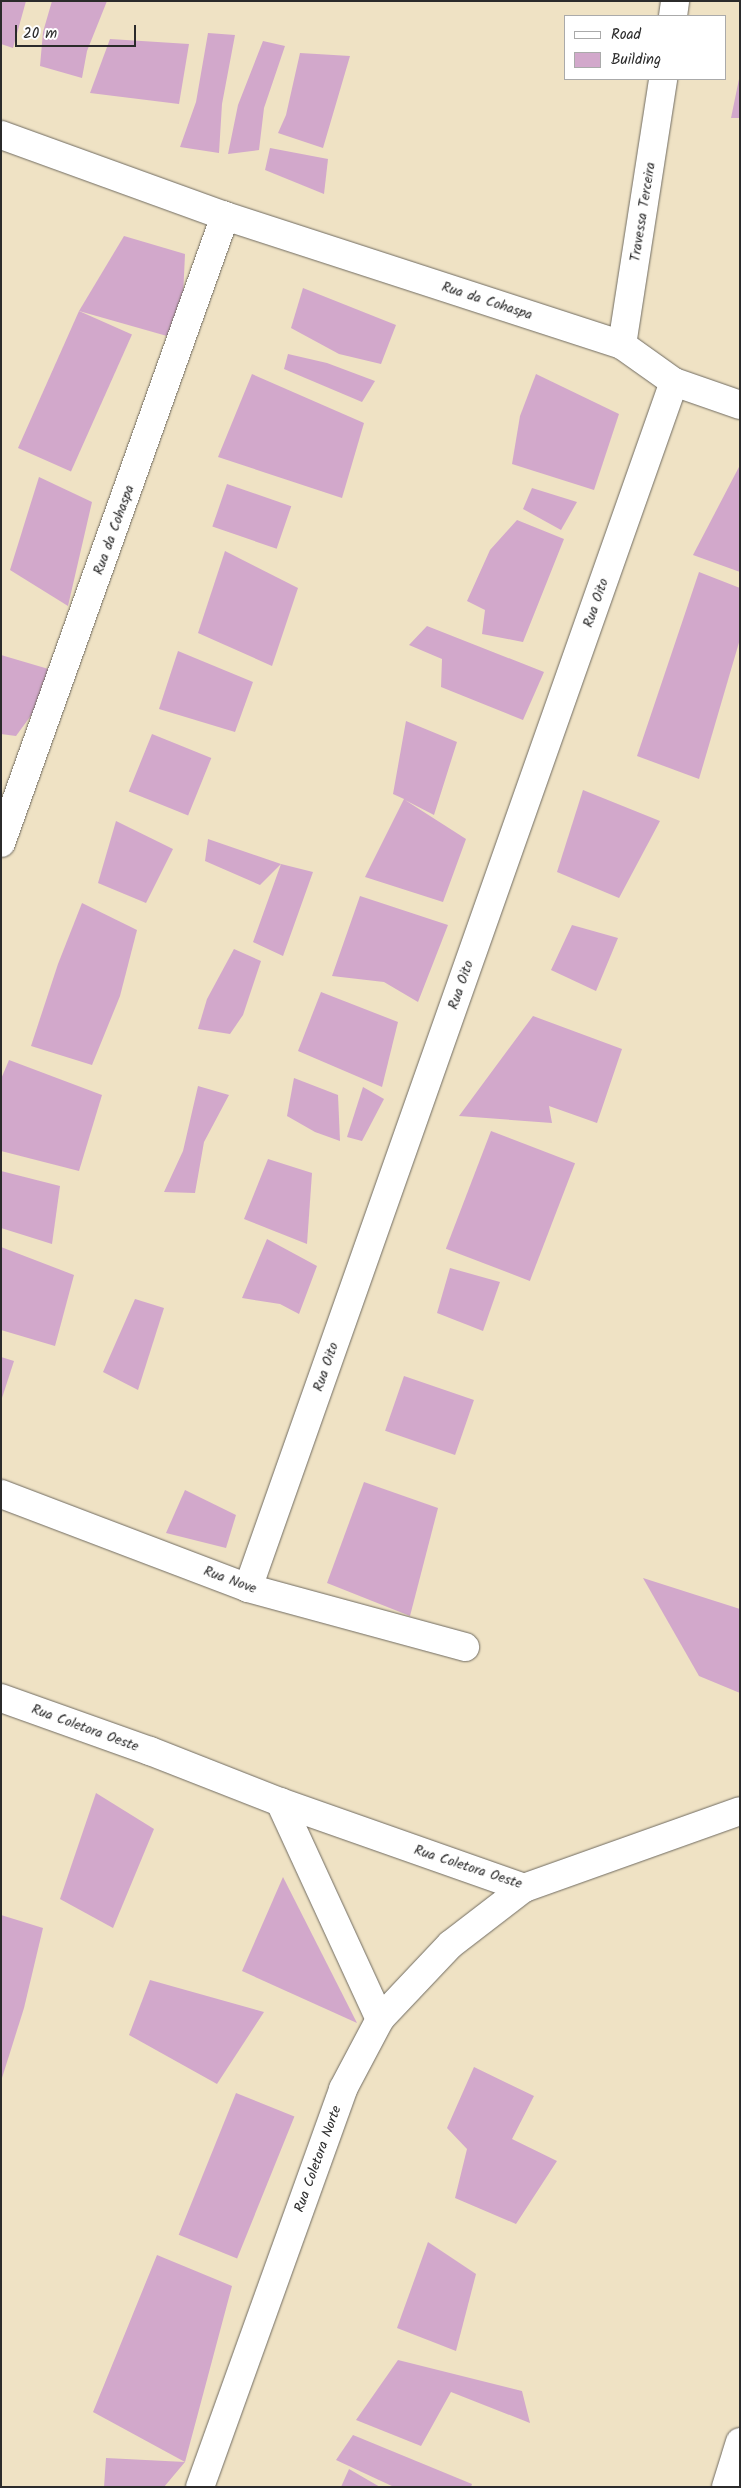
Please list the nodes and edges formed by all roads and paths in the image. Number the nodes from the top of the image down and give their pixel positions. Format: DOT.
graph roads {
  1 [pos="675,1"];
  2 [pos="673,15"];
  3 [pos="663,80"];
  4 [pos="1,135"];
  5 [pos="225,216"];
  6 [pos="622,345"];
  7 [pos="674,382"];
  8 [pos="740,405"];
  9 [pos="1,844"];
  10 [pos="1,1494"];
  11 [pos="248,1588"];
  12 [pos="465,1647"];
  13 [pos="1,1698"];
  14 [pos="280,1802"];
  15 [pos="740,1811"];
  16 [pos="524,1888"];
  17 [pos="380,2019"];
  18 [pos="740,2442"];
  19 [pos="200,2487"];
  20 [pos="726,2487"];
  1 -- 2 [label="street"];
  3 -- 6 [label="street, Travessa Terceira"];
  4 -- 5 [label="street, Rua da Cohaspa"];
  5 -- 6 [label="street, Rua da Cohaspa"];
  5 -- 9 [label="street, Rua da Cohaspa"];
  6 -- 7 [label="street, Rua da Cohaspa"];
  7 -- 8 [label="street, Rua da Cohaspa"];
  7 -- 11 [label="street, Rua Oito"];
  10 -- 11 [label="street, Rua Nove"];
  11 -- 12 [label="street, Rua Nove"];
  13 -- 14 [label="street, Rua Coletora Oeste"];
  14 -- 16 [label="street, Rua Coletora Oeste"];
  14 -- 17 [label="street"];
  15 -- 16 [label="street, Rua Coletora Oeste"];
  16 -- 17 [label="street, Rua Coletora Norte"];
  17 -- 19 [label="street, Rua Coletora Norte"];
  18 -- 20 [label="street"];
}
